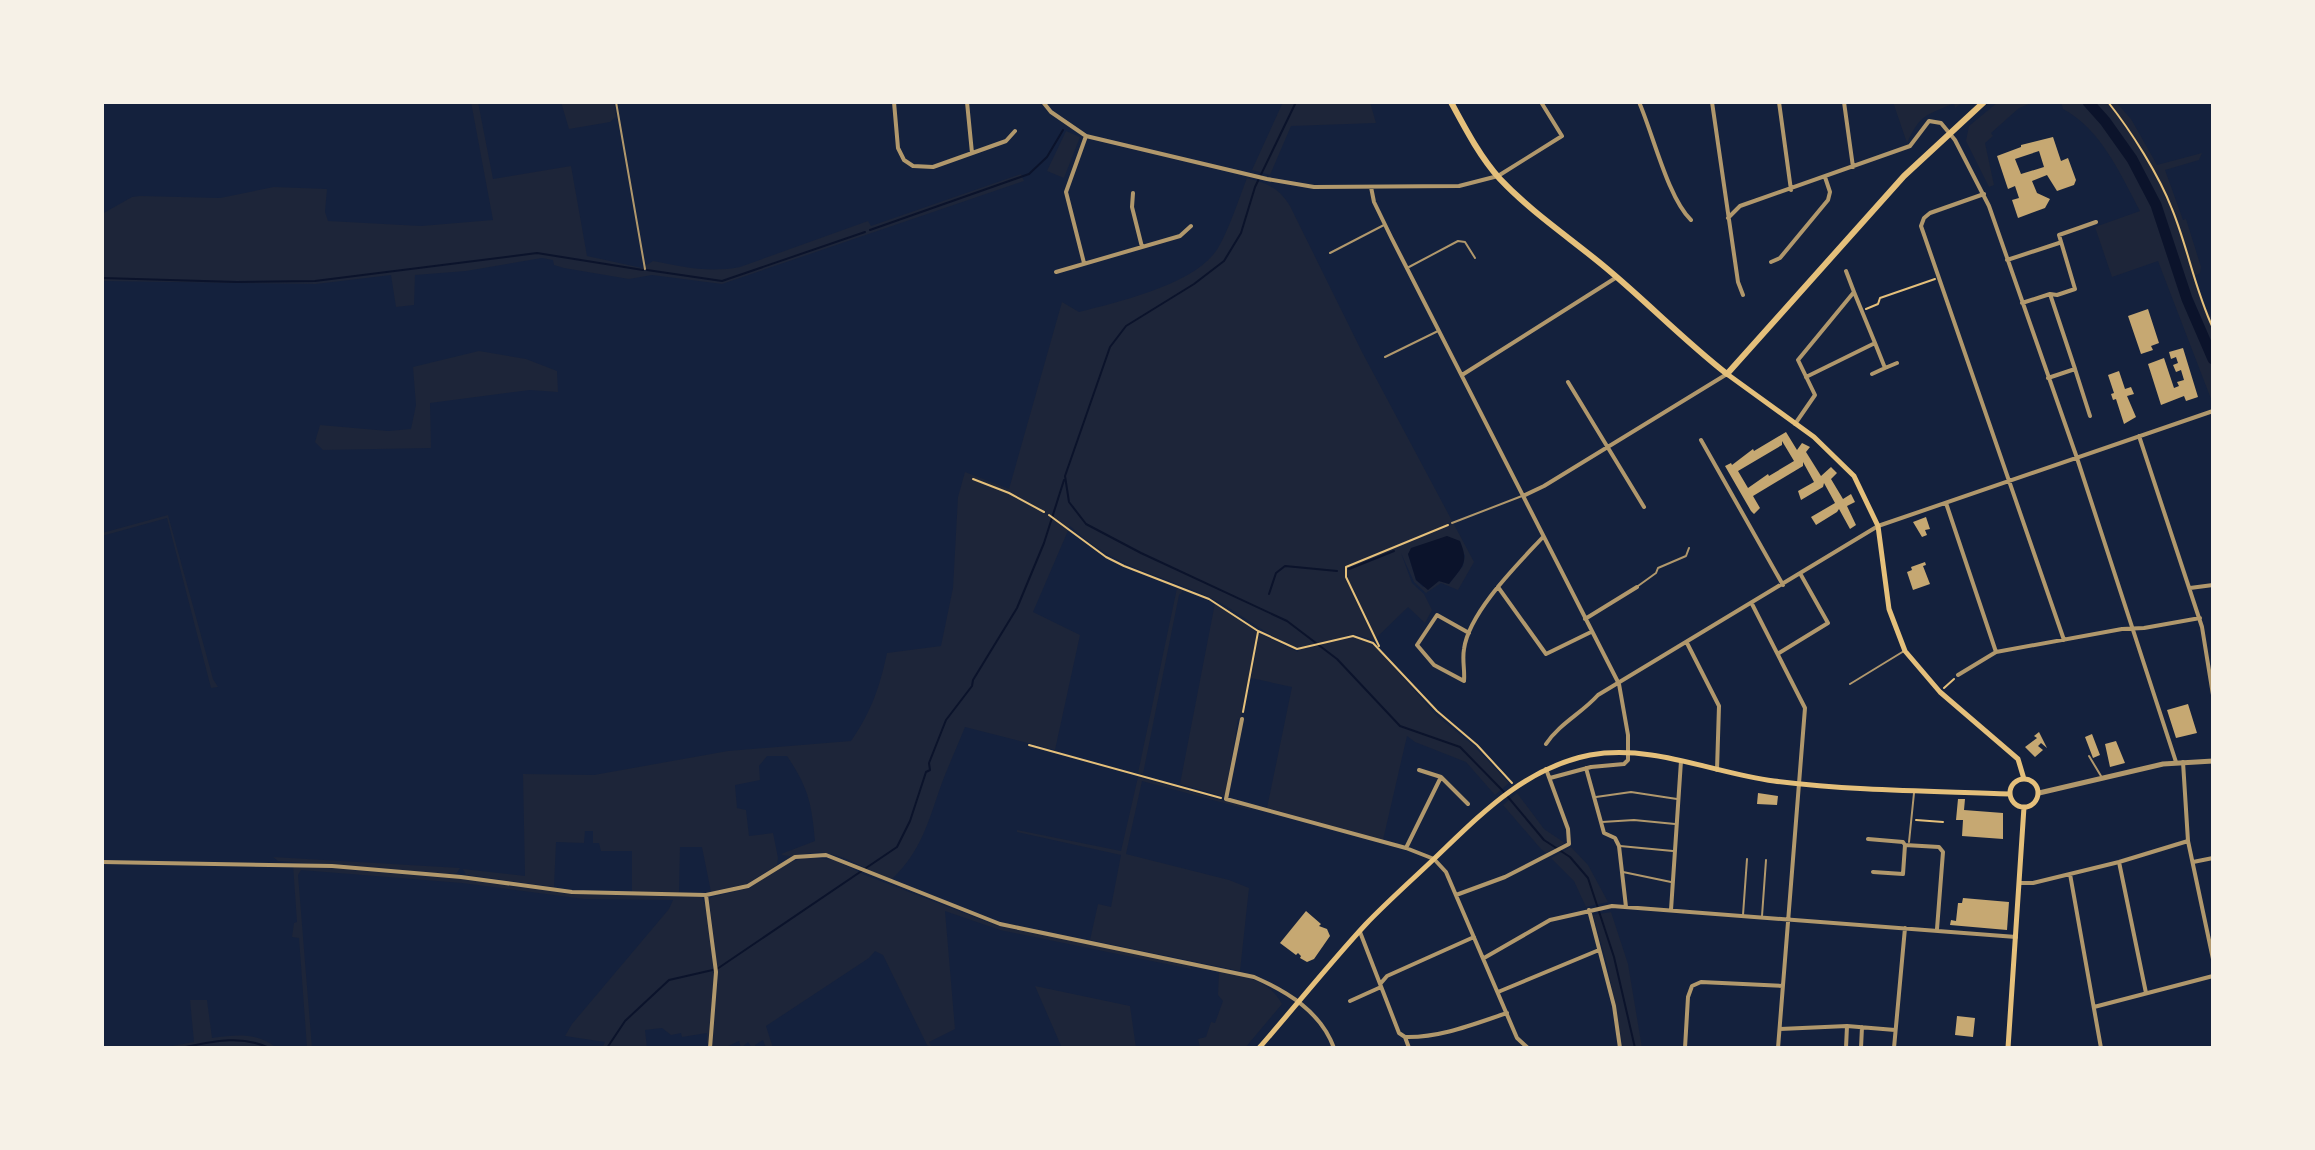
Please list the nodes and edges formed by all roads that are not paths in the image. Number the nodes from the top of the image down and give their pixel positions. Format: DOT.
graph roads {
  1 [pos="616,102"];
  2 [pos="894,102"];
  3 [pos="967,102"];
  4 [pos="1043,102"];
  5 [pos="1451,102"];
  6 [pos="1541,102"];
  7 [pos="1639,102"];
  8 [pos="1712,102"];
  9 [pos="1779,102"];
  10 [pos="1844,102"];
  11 [pos="1984,102"];
  12 [pos="1015,131"];
  13 [pos="1949,132"];
  14 [pos="1086,136"];
  15 [pos="972,153"];
  16 [pos="1853,167"];
  17 [pos="1498,176"];
  18 [pos="1825,177"];
  19 [pos="1371,187"];
  20 [pos="1791,190"];
  21 [pos="1133,193"];
  22 [pos="1984,194"];
  23 [pos="1726,202"];
  24 [pos="1740,206"];
  25 [pos="1728,218"];
  26 [pos="1691,220"];
  27 [pos="2096,222"];
  28 [pos="1385,225"];
  29 [pos="1191,226"];
  30 [pos="2059,243"];
  31 [pos="1142,247"];
  32 [pos="1330,253"];
  33 [pos="1475,258"];
  34 [pos="2007,260"];
  35 [pos="1771,262"];
  36 [pos="1084,264"];
  37 [pos="1407,267"];
  38 [pos="645,269"];
  39 [pos="1846,271"];
  40 [pos="1056,272"];
  41 [pos="1617,277"];
  42 [pos="1854,292"];
  43 [pos="2050,294"];
  44 [pos="1743,295"];
  45 [pos="2022,303"];
  46 [pos="1439,330"];
  47 [pos="1875,343"];
  48 [pos="1385,357"];
  49 [pos="1897,363"];
  50 [pos="1885,368"];
  51 [pos="2075,369"];
  52 [pos="1727,374"];
  53 [pos="1872,374"];
  54 [pos="1462,375"];
  55 [pos="1806,377"];
  56 [pos="2048,378"];
  57 [pos="1568,382"];
  58 [pos="2213,412"];
  59 [pos="2090,416"];
  60 [pos="1795,424"];
  61 [pos="2139,436"];
  62 [pos="1701,440"];
  63 [pos="1607,446"];
  64 [pos="2077,458"];
  65 [pos="2010,480"];
  66 [pos="1523,496"];
  67 [pos="1946,503"];
  68 [pos="1644,507"];
  69 [pos="1452,523"];
  70 [pos="1878,526"];
  71 [pos="1543,537"];
  72 [pos="1689,548"];
  73 [pos="1801,575"];
  74 [pos="1783,585"];
  75 [pos="2213,585"];
  76 [pos="1498,587"];
  77 [pos="1637,587"];
  78 [pos="2190,588"];
  79 [pos="1752,604"];
  80 [pos="2200,618"];
  81 [pos="1585,619"];
  82 [pos="2134,629"];
  83 [pos="1591,632"];
  84 [pos="1469,633"];
  85 [pos="2064,640"];
  86 [pos="1687,643"];
  87 [pos="1905,651"];
  88 [pos="1996,652"];
  89 [pos="1779,653"];
  90 [pos="1958,675"];
  91 [pos="1619,684"];
  92 [pos="1850,684"];
  93 [pos="2213,695"];
  94 [pos="1242,719"];
  95 [pos="1546,744"];
  96 [pos="1629,753"];
  97 [pos="2089,756"];
  98 [pos="1681,761"];
  99 [pos="2213,761"];
  100 [pos="2179,762"];
  101 [pos="1586,768"];
  102 [pos="1546,769"];
  103 [pos="1419,770"];
  104 [pos="1717,770"];
  105 [pos="1441,777"];
  106 [pos="2101,777"];
  107 [pos="1550,778"];
  108 [pos="2024,779"];
  109 [pos="1800,783"];
  110 [pos="1914,791"];
  111 [pos="2039,793"];
  112 [pos="2010,794"];
  113 [pos="1594,798"];
  114 [pos="1678,799"];
  115 [pos="1468,804"];
  116 [pos="2024,807"];
  117 [pos="1600,822"];
  118 [pos="1676,824"];
  119 [pos="1868,839"];
  120 [pos="2188,841"];
  121 [pos="1907,845"];
  122 [pos="1619,846"];
  123 [pos="1406,848"];
  124 [pos="1674,851"];
  125 [pos="2213,858"];
  126 [pos="1434,859"];
  127 [pos="1747,859"];
  128 [pos="1766,860"];
  129 [pos="102,862"];
  130 [pos="2119,862"];
  131 [pos="2193,862"];
  132 [pos="1623,872"];
  133 [pos="1873,872"];
  134 [pos="2070,874"];
  135 [pos="1673,882"];
  136 [pos="2021,883"];
  137 [pos="706,895"];
  138 [pos="1456,895"];
  139 [pos="1626,907"];
  140 [pos="1590,910"];
  141 [pos="1671,910"];
  142 [pos="1742,916"];
  143 [pos="1762,917"];
  144 [pos="1788,920"];
  145 [pos="1905,928"];
  146 [pos="1937,930"];
  147 [pos="1360,932"];
  148 [pos="1474,937"];
  149 [pos="2016,937"];
  150 [pos="1599,950"];
  151 [pos="1484,958"];
  152 [pos="2213,959"];
  153 [pos="2213,976"];
  154 [pos="1381,985"];
  155 [pos="1783,986"];
  156 [pos="1498,992"];
  157 [pos="2146,993"];
  158 [pos="1350,1001"];
  159 [pos="1299,1002"];
  160 [pos="2094,1007"];
  161 [pos="1507,1013"];
  162 [pos="1847,1026"];
  163 [pos="1862,1027"];
  164 [pos="1780,1029"];
  165 [pos="1895,1030"];
  166 [pos="1405,1037"];
  167 [pos="710,1048"];
  168 [pos="1260,1048"];
  169 [pos="1334,1048"];
  170 [pos="1409,1048"];
  171 [pos="1528,1048"];
  172 [pos="1620,1048"];
  173 [pos="1685,1048"];
  174 [pos="1778,1048"];
  175 [pos="1846,1048"];
  176 [pos="1861,1048"];
  177 [pos="1894,1048"];
  178 [pos="2008,1048"];
  179 [pos="2101,1048"];
  1 -- 38 [label="lane"];
  2 -- 15 [label="street"];
  3 -- 15 [label="street"];
  4 -- 14 [label="street"];
  5 -- 17 [label="main road"];
  6 -- 17 [label="street"];
  7 -- 26 [label="street"];
  8 -- 23 [label="street"];
  9 -- 20 [label="street"];
  10 -- 16 [label="street"];
  11 -- 13 [label="main road"];
  12 -- 15 [label="street"];
  13 -- 16 [label="street"];
  13 -- 22 [label="street"];
  13 -- 52 [label="main road"];
  14 -- 19 [label="street"];
  14 -- 36 [label="street"];
  16 -- 18 [label="street"];
  17 -- 19 [label="street"];
  17 -- 41 [label="main road"];
  18 -- 20 [label="street"];
  18 -- 35 [label="street"];
  19 -- 28 [label="street"];
  20 -- 24 [label="street"];
  21 -- 31 [label="street"];
  22 -- 34 [label="street"];
  22 -- 65 [label="street"];
  23 -- 24 [label="street"];
  23 -- 25 [label="street"];
  24 -- 25 [label="street"];
  25 -- 44 [label="street"];
  27 -- 30 [label="street"];
  28 -- 32 [label="lane"];
  28 -- 37 [label="street"];
  29 -- 31 [label="street"];
  30 -- 34 [label="street"];
  30 -- 43 [label="street"];
  31 -- 36 [label="street"];
  33 -- 37 [label="lane"];
  34 -- 45 [label="street"];
  36 -- 40 [label="street"];
  37 -- 46 [label="street"];
  39 -- 42 [label="street"];
  41 -- 52 [label="main road"];
  41 -- 54 [label="street"];
  42 -- 47 [label="street"];
  42 -- 55 [label="street"];
  43 -- 45 [label="street"];
  43 -- 51 [label="street"];
  45 -- 56 [label="street"];
  46 -- 48 [label="lane"];
  46 -- 54 [label="street"];
  47 -- 50 [label="street"];
  47 -- 55 [label="street"];
  49 -- 50 [label="street"];
  50 -- 53 [label="street"];
  51 -- 56 [label="street"];
  51 -- 59 [label="street"];
  52 -- 60 [label="main road"];
  52 -- 63 [label="street"];
  54 -- 66 [label="street"];
  55 -- 60 [label="street"];
  56 -- 64 [label="street"];
  57 -- 63 [label="street"];
  58 -- 61 [label="street"];
  60 -- 70 [label="main road"];
  61 -- 64 [label="street"];
  61 -- 78 [label="street"];
  62 -- 74 [label="street"];
  63 -- 66 [label="street"];
  63 -- 68 [label="street"];
  64 -- 65 [label="street"];
  64 -- 82 [label="street"];
  65 -- 67 [label="street"];
  65 -- 85 [label="street"];
  66 -- 69 [label="lane"];
  66 -- 71 [label="street"];
  67 -- 70 [label="street"];
  67 -- 88 [label="street"];
  70 -- 73 [label="street"];
  70 -- 87 [label="main road"];
  71 -- 76 [label="street"];
  71 -- 81 [label="street"];
  72 -- 77 [label="lane"];
  73 -- 74 [label="street"];
  73 -- 89 [label="street"];
  74 -- 79 [label="street"];
  75 -- 78 [label="street"];
  76 -- 83 [label="street"];
  76 -- 84 [label="street"];
  77 -- 81 [label="street"];
  78 -- 80 [label="street"];
  79 -- 86 [label="street"];
  79 -- 89 [label="street"];
  80 -- 82 [label="street"];
  80 -- 93 [label="street"];
  81 -- 83 [label="street"];
  82 -- 85 [label="street"];
  82 -- 100 [label="street"];
  83 -- 91 [label="street"];
  84 -- 84 [label="street"];
  85 -- 88 [label="street"];
  86 -- 91 [label="street"];
  86 -- 104 [label="street"];
  87 -- 92 [label="lane"];
  87 -- 108 [label="main road"];
  88 -- 90 [label="street"];
  89 -- 109 [label="street"];
  91 -- 95 [label="street"];
  91 -- 96 [label="street"];
  94 -- 123 [label="street"];
  96 -- 98 [label="main road"];
  96 -- 101 [label="street"];
  96 -- 102 [label="main road"];
  97 -- 106 [label="lane"];
  98 -- 104 [label="main road"];
  98 -- 114 [label="street"];
  99 -- 100 [label="street"];
  100 -- 106 [label="street"];
  100 -- 120 [label="street"];
  101 -- 107 [label="street"];
  101 -- 113 [label="street"];
  102 -- 107 [label="street"];
  102 -- 126 [label="main road"];
  103 -- 105 [label="street"];
  104 -- 109 [label="main road"];
  105 -- 115 [label="street"];
  105 -- 123 [label="street"];
  106 -- 111 [label="street"];
  107 -- 138 [label="street"];
  108 -- 111 [label="main road"];
  108 -- 112 [label="main road"];
  109 -- 110 [label="main road"];
  109 -- 144 [label="street"];
  110 -- 112 [label="main road"];
  110 -- 121 [label="lane"];
  111 -- 116 [label="main road"];
  112 -- 116 [label="main road"];
  113 -- 114 [label="lane"];
  113 -- 117 [label="street"];
  114 -- 118 [label="street"];
  116 -- 136 [label="main road"];
  117 -- 118 [label="lane"];
  117 -- 122 [label="street"];
  118 -- 124 [label="street"];
  119 -- 121 [label="street"];
  120 -- 130 [label="street"];
  120 -- 131 [label="street"];
  121 -- 133 [label="street"];
  121 -- 146 [label="street"];
  122 -- 124 [label="lane"];
  122 -- 132 [label="street"];
  123 -- 126 [label="street"];
  124 -- 135 [label="street"];
  125 -- 131 [label="street"];
  126 -- 138 [label="street"];
  126 -- 147 [label="main road"];
  127 -- 142 [label="lane"];
  128 -- 143 [label="lane"];
  129 -- 137 [label="street"];
  130 -- 134 [label="street"];
  130 -- 157 [label="street"];
  131 -- 152 [label="street"];
  132 -- 135 [label="lane"];
  132 -- 139 [label="street"];
  134 -- 136 [label="street"];
  134 -- 160 [label="street"];
  135 -- 141 [label="street"];
  136 -- 149 [label="main road"];
  137 -- 159 [label="street"];
  137 -- 167 [label="street"];
  138 -- 148 [label="street"];
  139 -- 140 [label="street"];
  139 -- 141 [label="street"];
  140 -- 150 [label="street"];
  140 -- 151 [label="street"];
  141 -- 142 [label="street"];
  142 -- 143 [label="street"];
  143 -- 144 [label="street"];
  144 -- 145 [label="street"];
  144 -- 155 [label="street"];
  145 -- 146 [label="street"];
  145 -- 165 [label="street"];
  146 -- 149 [label="street"];
  147 -- 154 [label="street"];
  147 -- 159 [label="main road"];
  148 -- 151 [label="street"];
  148 -- 154 [label="street"];
  149 -- 178 [label="main road"];
  150 -- 156 [label="street"];
  150 -- 172 [label="street"];
  151 -- 156 [label="street"];
  153 -- 157 [label="street"];
  154 -- 158 [label="street"];
  154 -- 166 [label="street"];
  155 -- 164 [label="street"];
  155 -- 173 [label="street"];
  156 -- 161 [label="street"];
  157 -- 160 [label="street"];
  159 -- 168 [label="main road"];
  159 -- 169 [label="street"];
  160 -- 179 [label="street"];
  161 -- 166 [label="street"];
  161 -- 171 [label="street"];
  162 -- 163 [label="street"];
  162 -- 164 [label="street"];
  162 -- 175 [label="street"];
  163 -- 165 [label="street"];
  163 -- 176 [label="street"];
  164 -- 174 [label="street"];
  165 -- 177 [label="street"];
  166 -- 170 [label="street"];
}
